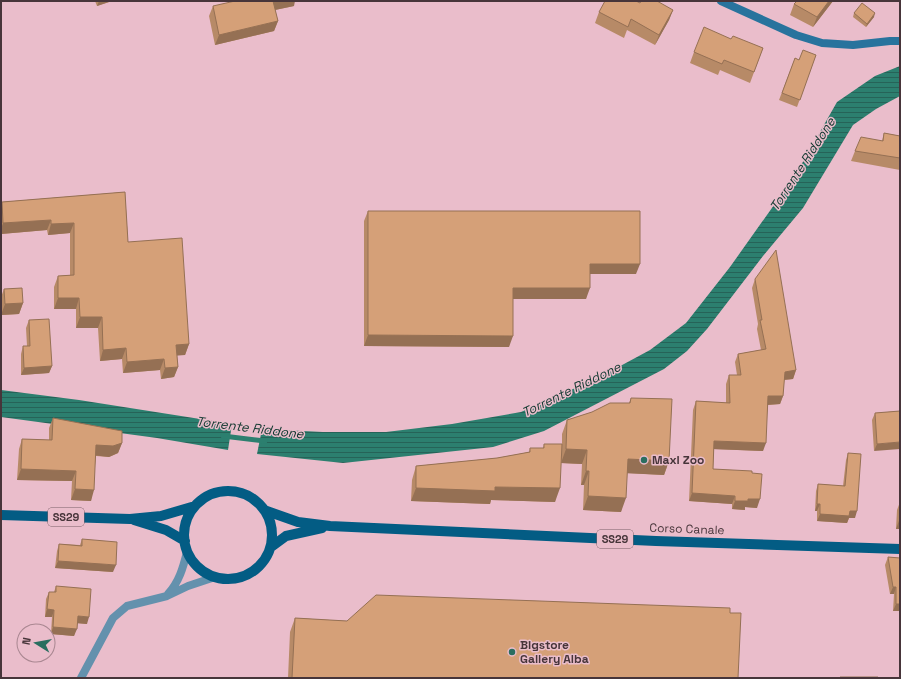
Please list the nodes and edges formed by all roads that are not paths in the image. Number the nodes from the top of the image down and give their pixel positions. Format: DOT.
graph roads {
  1 [pos="721,1"];
  2 [pos="900,41"];
  3 [pos="195,506"];
  4 [pos="264,510"];
  5 [pos="1,515"];
  6 [pos="130,519"];
  7 [pos="330,526"];
  8 [pos="185,541"];
  9 [pos="271,547"];
  10 [pos="900,549"];
  11 [pos="187,552"];
  12 [pos="215,577"];
  13 [pos="167,596"];
  14 [pos="81,678"];
  1 -- 2 [label="main road"];
  3 -- 4 [label="main road, Corso Canale"];
  3 -- 6 [label="main road, Corso Canale / SS29"];
  3 -- 8 [label="main road, Corso Canale"];
  4 -- 7 [label="main road, Corso Canale"];
  4 -- 9 [label="main road, Corso Canale"];
  5 -- 6 [label="main road, Corso Canale / SS29"];
  6 -- 8 [label="main road, Corso Canale / SS29"];
  7 -- 9 [label="main road, Corso Canale"];
  7 -- 10 [label="main road, Corso Canale / SS29"];
  8 -- 11 [label="main road, Corso Canale"];
  9 -- 12 [label="main road, Corso Canale"];
  11 -- 12 [label="main road, Corso Canale"];
  11 -- 13 [label="street"];
  12 -- 13 [label="street"];
  13 -- 14 [label="street"];
}
